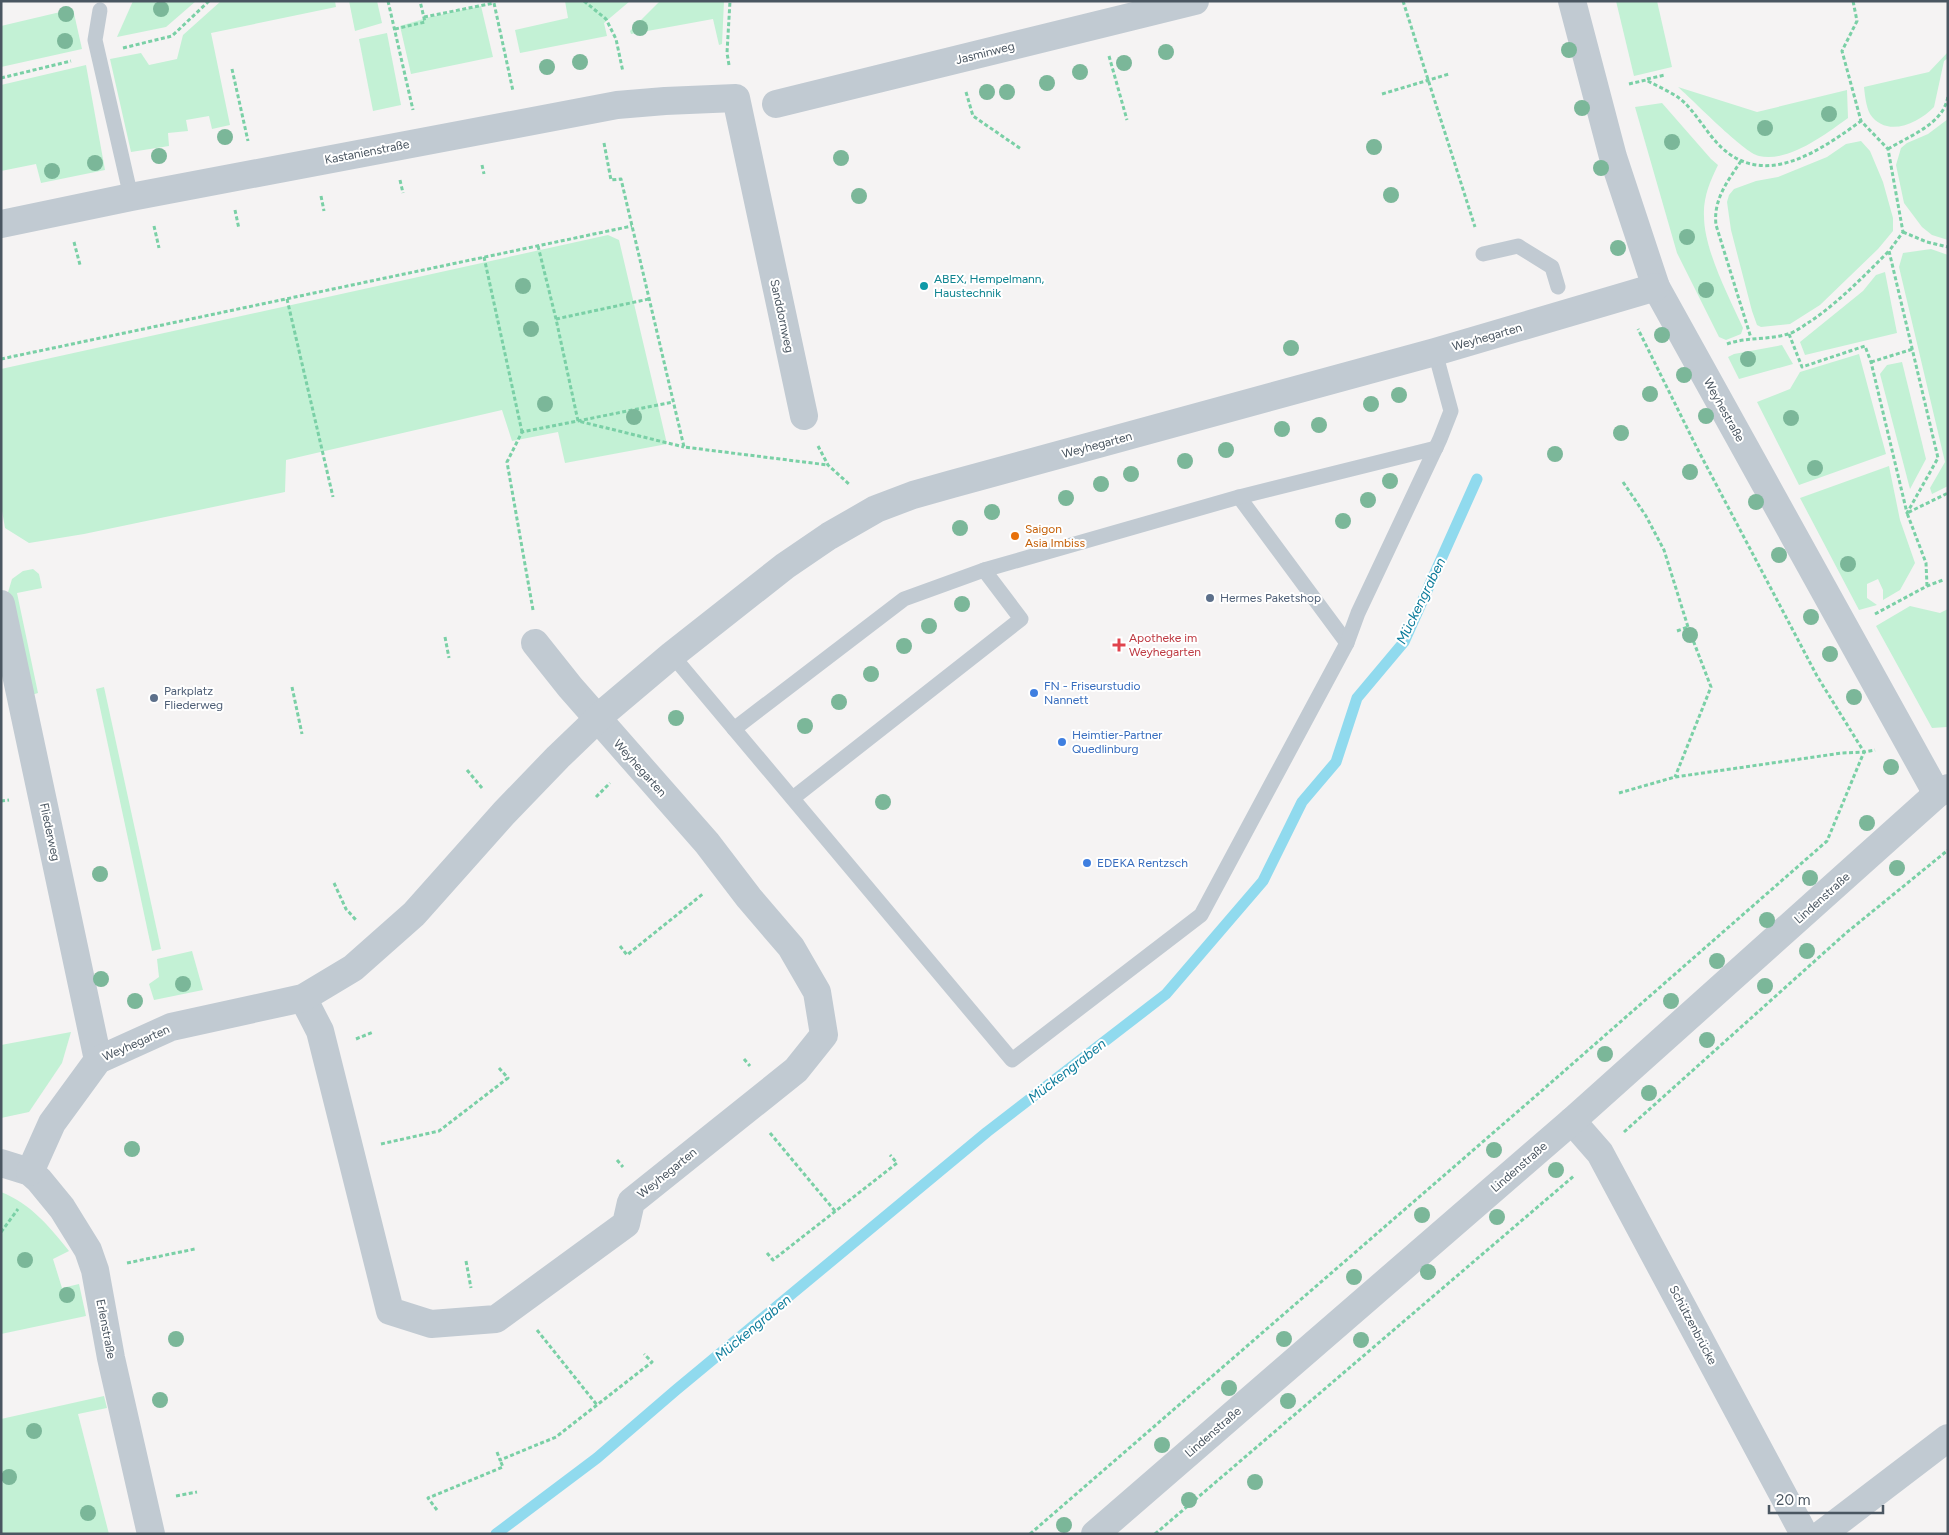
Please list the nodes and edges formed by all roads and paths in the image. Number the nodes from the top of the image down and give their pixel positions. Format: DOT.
graph roads {
  1 [pos="388,1"];
  2 [pos="420,1"];
  3 [pos="584,1"];
  4 [pos="730,1"];
  5 [pos="1195,1"];
  6 [pos="1404,1"];
  7 [pos="1572,1"];
  8 [pos="1853,1"];
  9 [pos="100,10"];
  10 [pos="424,17"];
  11 [pos="1100,24"];
  12 [pos="394,29"];
  13 [pos="957,60"];
  14 [pos="232,69"];
  15 [pos="1449,74"];
  16 [pos="1665,75"];
  17 [pos="1428,80"];
  18 [pos="1646,80"];
  19 [pos="1596,92"];
  20 [pos="1382,94"];
  21 [pos="1948,96"];
  22 [pos="736,98"];
  23 [pos="629,104"];
  24 [pos="776,104"];
  25 [pos="1127,120"];
  26 [pos="1860,121"];
  27 [pos="520,123"];
  28 [pos="602,134"];
  29 [pos="420,142"];
  30 [pos="1021,148"];
  31 [pos="1888,149"];
  32 [pos="1742,161"];
  33 [pos="254,174"];
  34 [pos="400,179"];
  35 [pos="403,193"];
  36 [pos="320,196"];
  37 [pos="131,197"];
  38 [pos="324,211"];
  39 [pos="236,213"];
  40 [pos="1,224"];
  41 [pos="632,226"];
  42 [pos="239,229"];
  43 [pos="155,230"];
  44 [pos="1903,232"];
  45 [pos="538,246"];
  46 [pos="75,247"];
  47 [pos="1948,247"];
  48 [pos="159,248"];
  49 [pos="1889,251"];
  50 [pos="1483,254"];
  51 [pos="484,256"];
  52 [pos="80,265"];
  53 [pos="1558,287"];
  54 [pos="1656,287"];
  55 [pos="287,299"];
  56 [pos="649,299"];
  57 [pos="556,319"];
  58 [pos="1789,334"];
  59 [pos="1751,338"];
  60 [pos="1912,349"];
  61 [pos="1435,352"];
  62 [pos="1694,356"];
  63 [pos="1,359"];
  64 [pos="1871,362"];
  65 [pos="674,402"];
  66 [pos="804,416"];
  67 [pos="578,421"];
  68 [pos="522,432"];
  69 [pos="684,447"];
  70 [pos="1436,448"];
  71 [pos="828,466"];
  72 [pos="1623,482"];
  73 [pos="843,491"];
  74 [pos="1948,493"];
  75 [pos="1239,497"];
  76 [pos="333,498"];
  77 [pos="1907,513"];
  78 [pos="984,570"];
  79 [pos="1944,580"];
  80 [pos="1927,586"];
  81 [pos="1,604"];
  82 [pos="1688,627"];
  83 [pos="1846,629"];
  84 [pos="1677,632"];
  85 [pos="445,637"];
  86 [pos="535,643"];
  87 [pos="1347,643"];
  88 [pos="672,655"];
  89 [pos="449,658"];
  90 [pos="292,687"];
  91 [pos="598,720"];
  92 [pos="734,728"];
  93 [pos="302,734"];
  94 [pos="1910,746"];
  95 [pos="1864,752"];
  96 [pos="1675,777"];
  97 [pos="1943,791"];
  98 [pos="1619,793"];
  99 [pos="793,798"];
  100 [pos="1948,850"];
  101 [pos="730,873"];
  102 [pos="334,883"];
  103 [pos="381,945"];
  104 [pos="620,946"];
  105 [pos="303,998"];
  106 [pos="98,1060"];
  107 [pos="499,1068"];
  108 [pos="750,1108"];
  109 [pos="1572,1121"];
  110 [pos="351,1152"];
  111 [pos="1600,1153"];
  112 [pos="890,1155"];
  113 [pos="1,1163"];
  114 [pos="30,1172"];
  115 [pos="835,1211"];
  116 [pos="195,1249"];
  117 [pos="767,1253"];
  118 [pos="95,1270"];
  119 [pos="516,1304"];
  120 [pos="644,1354"];
  121 [pos="597,1405"];
  122 [pos="1948,1438"];
  123 [pos="496,1452"];
  124 [pos="500,1460"];
  125 [pos="437,1510"];
  126 [pos="151,1534"];
  127 [pos="1030,1534"];
  128 [pos="1095,1534"];
  129 [pos="1155,1534"];
  130 [pos="1804,1534"];
  131 [pos="1822,1534"];
  1 -- 12 [label="path"];
  2 -- 10 [label="path"];
  3 -- 23 [label="path"];
  4 -- 22 [label="path"];
  5 -- 11 [label="street, Jasminweg"];
  6 -- 17 [label="path"];
  7 -- 19 [label="street, Weyhestraße"];
  8 -- 26 [label="path"];
  9 -- 37 [label="lane"];
  10 -- 12 [label="path"];
  10 -- 27 [label="path"];
  11 -- 13 [label="street, Jasminweg"];
  11 -- 25 [label="path"];
  12 -- 29 [label="path"];
  13 -- 24 [label="street, Jasminweg"];
  13 -- 30 [label="path"];
  14 -- 33 [label="path"];
  15 -- 17 [label="path"];
  16 -- 18 [label="path"];
  17 -- 20 [label="path"];
  17 -- 50 [label="path"];
  18 -- 19 [label="path"];
  18 -- 32 [label="path"];
  19 -- 54 [label="street, Weyhestraße"];
  21 -- 31 [label="path"];
  22 -- 23 [label="street, Kastanienstraße"];
  22 -- 66 [label="street, Sanddornweg"];
  23 -- 27 [label="street, Kastanienstraße"];
  26 -- 31 [label="path"];
  26 -- 32 [label="path"];
  27 -- 29 [label="street, Kastanienstraße"];
  28 -- 41 [label="path"];
  29 -- 33 [label="street, Kastanienstraße"];
  31 -- 44 [label="path"];
  32 -- 59 [label="path"];
  33 -- 37 [label="street, Kastanienstraße"];
  34 -- 35 [label="path"];
  36 -- 38 [label="path"];
  37 -- 40 [label="street, Kastanienstraße"];
  39 -- 42 [label="path"];
  41 -- 45 [label="path"];
  41 -- 56 [label="path"];
  43 -- 48 [label="path"];
  44 -- 47 [label="path"];
  44 -- 49 [label="path"];
  45 -- 51 [label="path"];
  45 -- 57 [label="path"];
  46 -- 52 [label="path"];
  49 -- 58 [label="path"];
  49 -- 60 [label="path"];
  50 -- 53 [label="lane"];
  51 -- 55 [label="path"];
  51 -- 68 [label="path"];
  54 -- 61 [label="street, Weyhegarten"];
  54 -- 62 [label="street, Weyhestraße"];
  55 -- 63 [label="path"];
  55 -- 76 [label="path"];
  56 -- 57 [label="path"];
  56 -- 65 [label="path"];
  57 -- 67 [label="path"];
  58 -- 59 [label="path"];
  58 -- 64 [label="path"];
  59 -- 62 [label="path"];
  60 -- 64 [label="path"];
  60 -- 77 [label="path"];
  61 -- 70 [label="lane"];
  61 -- 88 [label="street, Weyhegarten"];
  62 -- 83 [label="street, Weyhestraße"];
  64 -- 77 [label="path"];
  65 -- 67 [label="path"];
  65 -- 69 [label="path"];
  66 -- 71 [label="path"];
  67 -- 68 [label="path"];
  67 -- 69 [label="path"];
  68 -- 86 [label="path"];
  69 -- 71 [label="path"];
  70 -- 75 [label="lane"];
  70 -- 87 [label="lane"];
  71 -- 73 [label="path"];
  72 -- 82 [label="path"];
  74 -- 77 [label="path"];
  75 -- 78 [label="lane"];
  75 -- 87 [label="lane"];
  77 -- 80 [label="path"];
  78 -- 92 [label="lane"];
  78 -- 99 [label="lane"];
  79 -- 80 [label="path"];
  80 -- 83 [label="path"];
  81 -- 106 [label="street, Fliederweg"];
  82 -- 84 [label="path"];
  82 -- 96 [label="path"];
  83 -- 94 [label="street, Weyhestraße"];
  85 -- 89 [label="path"];
  86 -- 91 [label="street, Weyhegarten"];
  87 -- 99 [label="lane"];
  88 -- 91 [label="street, Weyhegarten"];
  88 -- 92 [label="lane"];
  90 -- 93 [label="path"];
  91 -- 101 [label="street, Weyhegarten"];
  91 -- 103 [label="street, Weyhegarten"];
  92 -- 99 [label="lane"];
  94 -- 95 [label="path"];
  94 -- 97 [label="street, Weyhestraße"];
  95 -- 96 [label="path"];
  95 -- 127 [label="path"];
  96 -- 98 [label="path"];
  97 -- 109 [label="street, Lindenstraße"];
  100 -- 111 [label="path"];
  101 -- 104 [label="path"];
  101 -- 108 [label="street, Weyhegarten"];
  102 -- 103 [label="path"];
  103 -- 105 [label="street, Weyhegarten"];
  105 -- 106 [label="street, Weyhegarten"];
  105 -- 110 [label="street, Weyhegarten"];
  106 -- 114 [label="street, Weyhegarten"];
  107 -- 110 [label="path"];
  108 -- 115 [label="path"];
  108 -- 119 [label="street, Weyhegarten"];
  109 -- 111 [label="street, Schützenbrücke"];
  109 -- 128 [label="street, Lindenstraße"];
  110 -- 119 [label="street, Weyhegarten"];
  111 -- 129 [label="path"];
  111 -- 130 [label="street, Schützenbrücke"];
  112 -- 115 [label="path"];
  113 -- 114 [label="street"];
  114 -- 118 [label="street, Erlenstraße"];
  115 -- 117 [label="path"];
  116 -- 118 [label="path"];
  118 -- 126 [label="street, Erlenstraße"];
  119 -- 121 [label="path"];
  120 -- 121 [label="path"];
  121 -- 124 [label="path"];
  122 -- 131 [label="street"];
  123 -- 124 [label="path"];
  124 -- 125 [label="path"];
}
